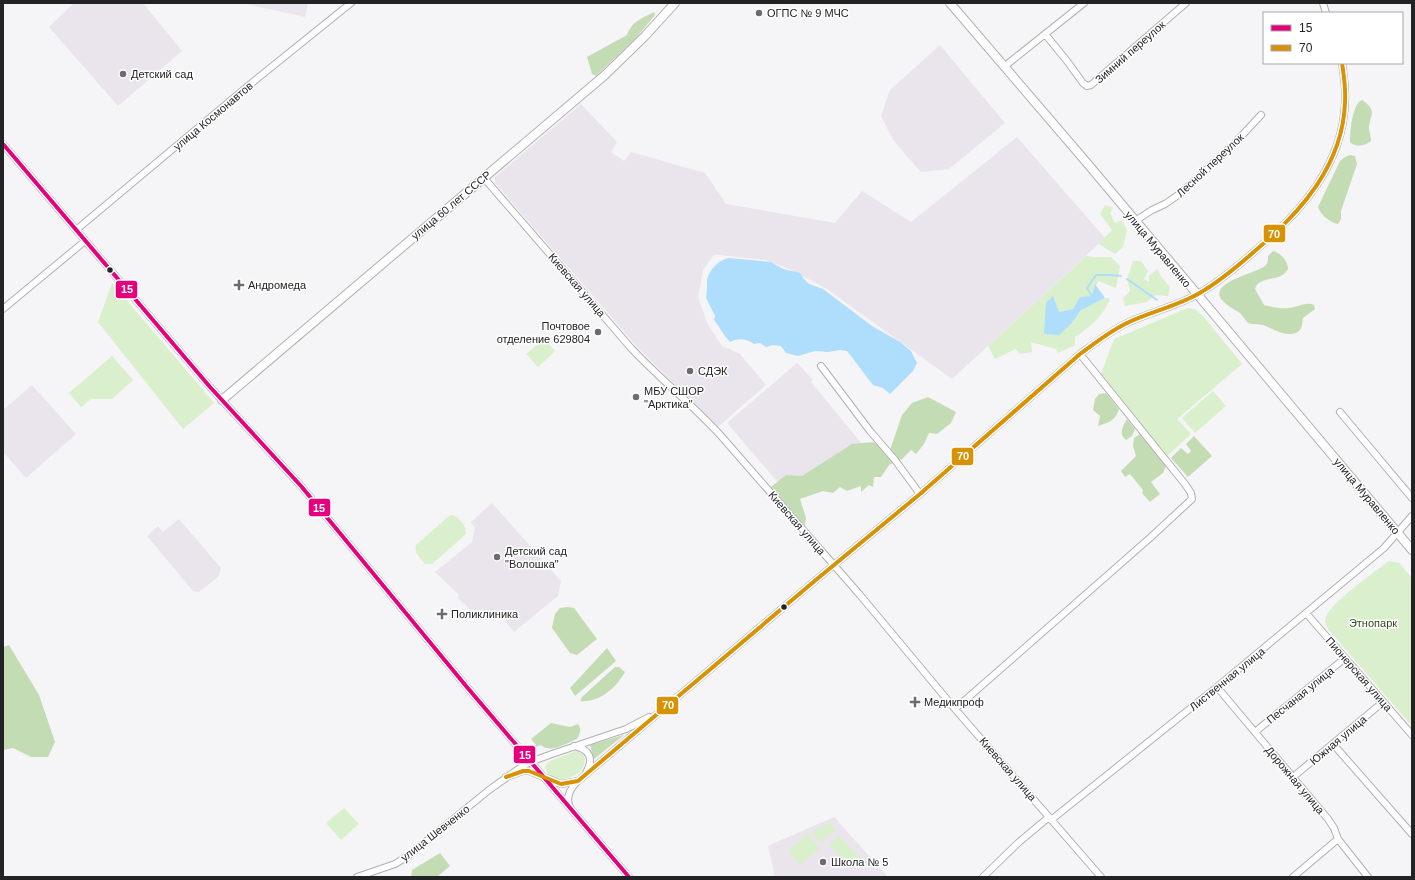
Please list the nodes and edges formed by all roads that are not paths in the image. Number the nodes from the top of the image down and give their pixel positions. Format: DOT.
graph roads {
  1 [pos="351,3"];
  2 [pos="675,3"];
  3 [pos="950,3"];
  4 [pos="1084,3"];
  5 [pos="1186,3"];
  6 [pos="1045,34"];
  7 [pos="1342,64"];
  8 [pos="1005,66"];
  9 [pos="1262,115"];
  10 [pos="3,144"];
  11 [pos="484,178"];
  12 [pos="1135,222"];
  13 [pos="76,230"];
  14 [pos="85,241"];
  15 [pos="1197,294"];
  16 [pos="3,309"];
  17 [pos="1080,354"];
  18 [pos="821,366"];
  19 [pos="222,400"];
  20 [pos="1340,412"];
  21 [pos="920,494"];
  22 [pos="1412,498"];
  23 [pos="1412,516"];
  24 [pos="1397,532"];
  25 [pos="1412,550"];
  26 [pos="834,565"];
  27 [pos="1306,613"];
  28 [pos="1346,658"];
  29 [pos="1217,687"];
  30 [pos="1383,702"];
  31 [pos="955,709"];
  32 [pos="658,712"];
  33 [pos="1255,732"];
  34 [pos="1412,735"];
  35 [pos="1333,744"];
  36 [pos="574,746"];
  37 [pos="552,754"];
  38 [pos="530,762"];
  39 [pos="542,776"];
  40 [pos="506,777"];
  41 [pos="1293,777"];
  42 [pos="579,780"];
  43 [pos="573,812"];
  44 [pos="1050,818"];
  45 [pos="1412,834"];
  46 [pos="1338,839"];
  47 [pos="357,877"];
  48 [pos="629,877"];
  49 [pos="983,877"];
  50 [pos="1101,877"];
  51 [pos="1294,877"];
  52 [pos="1368,877"];
  1 -- 13 [label="street, улица Космонавтов"];
  2 -- 11 [label="main road, улица 60 лет СССР"];
  3 -- 8 [label="main road, улица Муравленко"];
  4 -- 6 [label="street"];
  5 -- 6 [label="street, Зимний переулок"];
  6 -- 8 [label="street"];
  7 -- 15 [label="street"];
  8 -- 12 [label="main road, улица Муравленко"];
  9 -- 12 [label="street, Лесной переулок"];
  10 -- 13 [label="street"];
  11 -- 19 [label="main road, улица 60 лет СССР"];
  11 -- 26 [label="street, Киевская улица"];
  12 -- 15 [label="main road, улица Муравленко"];
  13 -- 14 [label="street"];
  14 -- 16 [label="street"];
  14 -- 19 [label="street"];
  15 -- 17 [label="street"];
  15 -- 24 [label="main road, улица Муравленко"];
  17 -- 21 [label="street"];
  17 -- 31 [label="street"];
  18 -- 21 [label="street"];
  19 -- 38 [label="street"];
  20 -- 22 [label="street"];
  21 -- 26 [label="street"];
  23 -- 24 [label="street, Лиственная улица"];
  24 -- 25 [label="main road, улица Муравленко"];
  24 -- 27 [label="street, Лиственная улица"];
  26 -- 31 [label="street, Киевская улица"];
  26 -- 32 [label="street"];
  27 -- 28 [label="street, Пионерская улица"];
  27 -- 29 [label="street, Лиственная улица"];
  28 -- 30 [label="street, Пионерская улица"];
  28 -- 33 [label="street, Песчаная улица"];
  29 -- 33 [label="street, Дорожная улица"];
  29 -- 44 [label="street, Лиственная улица"];
  30 -- 34 [label="street, Пионерская улица"];
  30 -- 35 [label="street, Южная улица"];
  31 -- 44 [label="street, Киевская улица"];
  32 -- 36 [label="street"];
  32 -- 42 [label="street"];
  33 -- 41 [label="street, Дорожная улица"];
  35 -- 41 [label="street, Южная улица"];
  35 -- 45 [label="street"];
  36 -- 37 [label="street"];
  36 -- 42 [label="street"];
  37 -- 38 [label="street, улица Шевченко"];
  37 -- 39 [label="street"];
  38 -- 39 [label="street"];
  38 -- 40 [label="street, улица Шевченко"];
  39 -- 40 [label="street"];
  39 -- 42 [label="street"];
  39 -- 43 [label="street"];
  40 -- 47 [label="street, улица Шевченко"];
  41 -- 46 [label="street, Дорожная улица"];
  42 -- 43 [label="street"];
  43 -- 48 [label="street"];
  44 -- 49 [label="street, Лиственная улица"];
  44 -- 50 [label="street, Киевская улица"];
  46 -- 51 [label="street"];
  46 -- 52 [label="street, Дорожная улица"];
}
